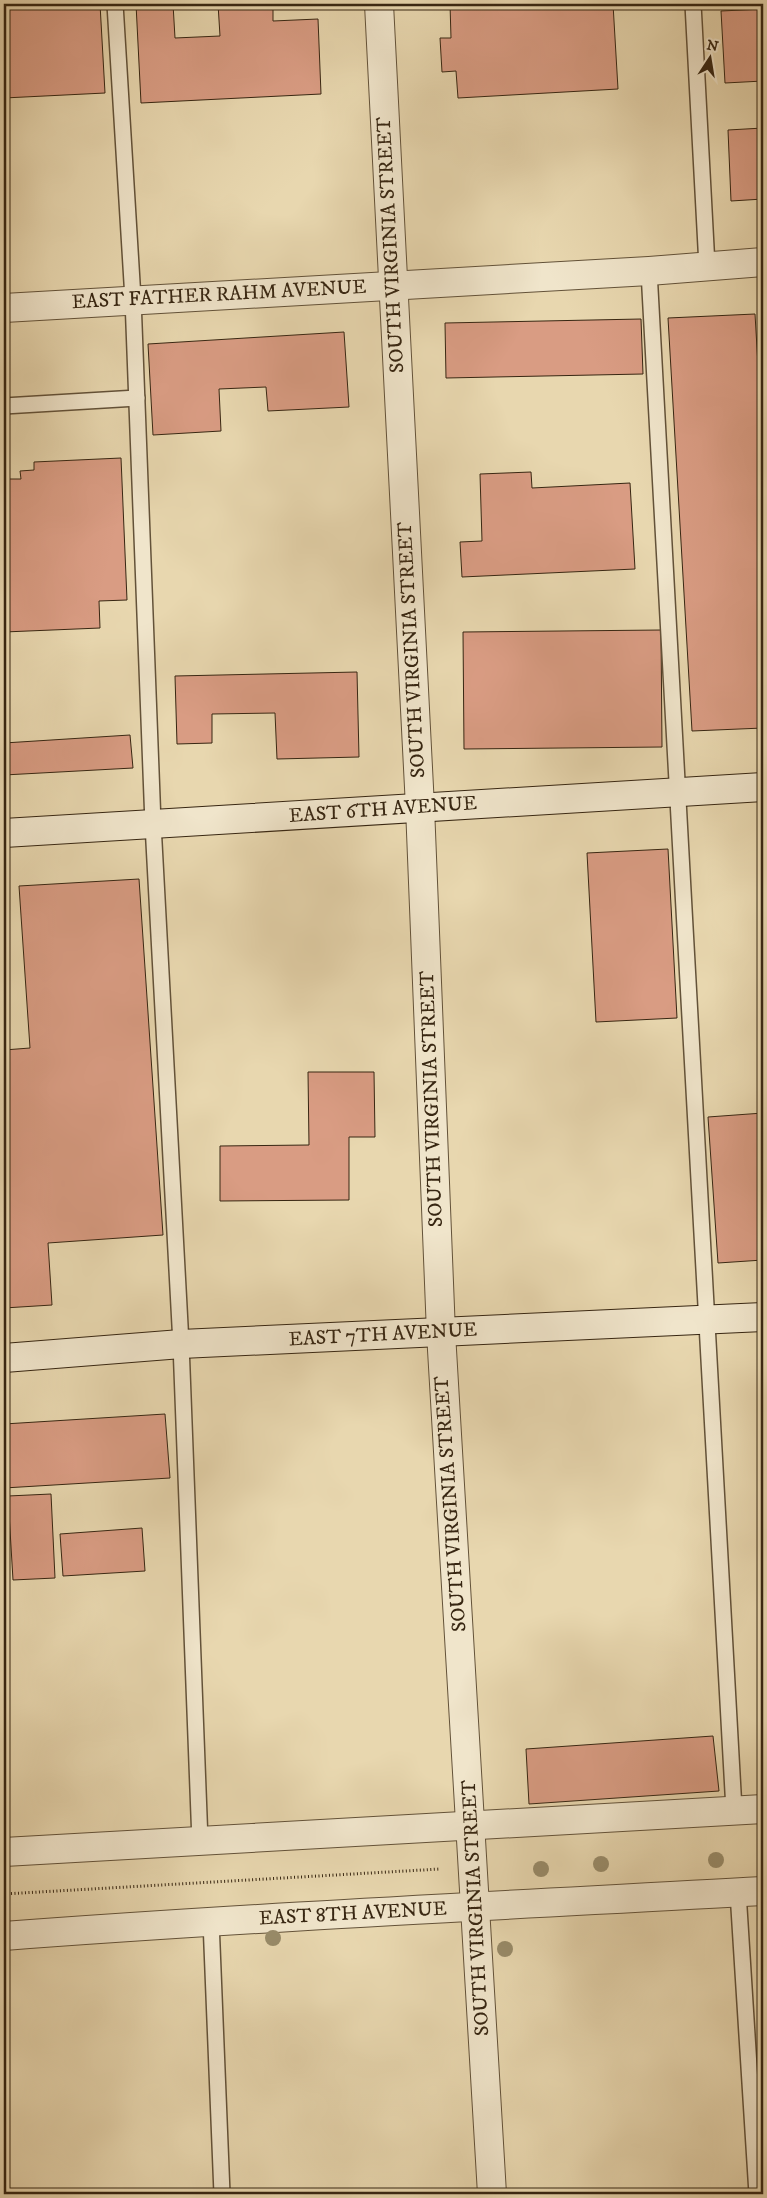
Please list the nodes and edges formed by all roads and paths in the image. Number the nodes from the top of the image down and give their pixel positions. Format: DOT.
graph roads {
  1 [pos="115,4"];
  2 [pos="380,4"];
  3 [pos="694,4"];
  4 [pos="763,262"];
  5 [pos="707,266"];
  6 [pos="649,271"];
  7 [pos="393,286"];
  8 [pos="133,299"];
  9 [pos="4,308"];
  10 [pos="137,398"];
  11 [pos="4,406"];
  12 [pos="763,787"];
  13 [pos="679,792"];
  14 [pos="420,807"];
  15 [pos="153,824"];
  16 [pos="4,834"];
  17 [pos="763,1317"];
  18 [pos="705,1320"];
  19 [pos="441,1333"];
  20 [pos="181,1344"];
  21 [pos="4,1358"];
  22 [pos="763,1809"];
  23 [pos="734,1810"];
  24 [pos="471,1825"];
  25 [pos="200,1842"];
  26 [pos="4,1852"];
  27 [pos="444,1869"];
  28 [pos="751,1891"];
  29 [pos="4,1894"];
  30 [pos="475,1908"];
  31 [pos="210,1921"];
  32 [pos="4,1936"];
  33 [pos="222,2194"];
  34 [pos="492,2194"];
  35 [pos="757,2194"];
  1 -- 8 [label="lane"];
  2 -- 7 [label="street, SOUTH VIRGINIA STREET"];
  3 -- 5 [label="lane"];
  4 -- 5 [label="street, EAST FATHER RAHM AVENUE"];
  5 -- 6 [label="street, EAST FATHER RAHM AVENUE"];
  6 -- 7 [label="street, EAST FATHER RAHM AVENUE"];
  6 -- 13 [label="lane"];
  7 -- 8 [label="street, EAST FATHER RAHM AVENUE"];
  7 -- 14 [label="street, SOUTH VIRGINIA STREET"];
  8 -- 9 [label="street, EAST FATHER RAHM AVENUE"];
  8 -- 10 [label="lane"];
  10 -- 11 [label="lane"];
  10 -- 15 [label="lane"];
  12 -- 13 [label="street, EAST 6TH AVENUE"];
  13 -- 14 [label="street, EAST 6TH AVENUE"];
  13 -- 18 [label="lane"];
  14 -- 15 [label="street, EAST 6TH AVENUE"];
  14 -- 19 [label="street, SOUTH VIRGINIA STREET"];
  15 -- 16 [label="street, EAST 6TH AVENUE"];
  15 -- 20 [label="lane"];
  17 -- 18 [label="street, EAST 7TH AVENUE"];
  18 -- 19 [label="street, EAST 7TH AVENUE"];
  18 -- 23 [label="lane"];
  19 -- 20 [label="street, EAST 7TH AVENUE"];
  19 -- 24 [label="street, SOUTH VIRGINIA STREET"];
  20 -- 21 [label="street, EAST 7TH AVENUE"];
  20 -- 25 [label="lane"];
  22 -- 23 [label="street"];
  23 -- 24 [label="street"];
  24 -- 25 [label="street"];
  24 -- 30 [label="street, SOUTH VIRGINIA STREET"];
  25 -- 26 [label="street"];
  27 -- 29 [label="path"];
  28 -- 30 [label="street, EAST 8TH AVENUE"];
  28 -- 35 [label="lane"];
  30 -- 31 [label="street, EAST 8TH AVENUE"];
  30 -- 34 [label="street, SOUTH VIRGINIA STREET"];
  31 -- 32 [label="street, EAST 8TH AVENUE"];
  31 -- 33 [label="lane"];
}
